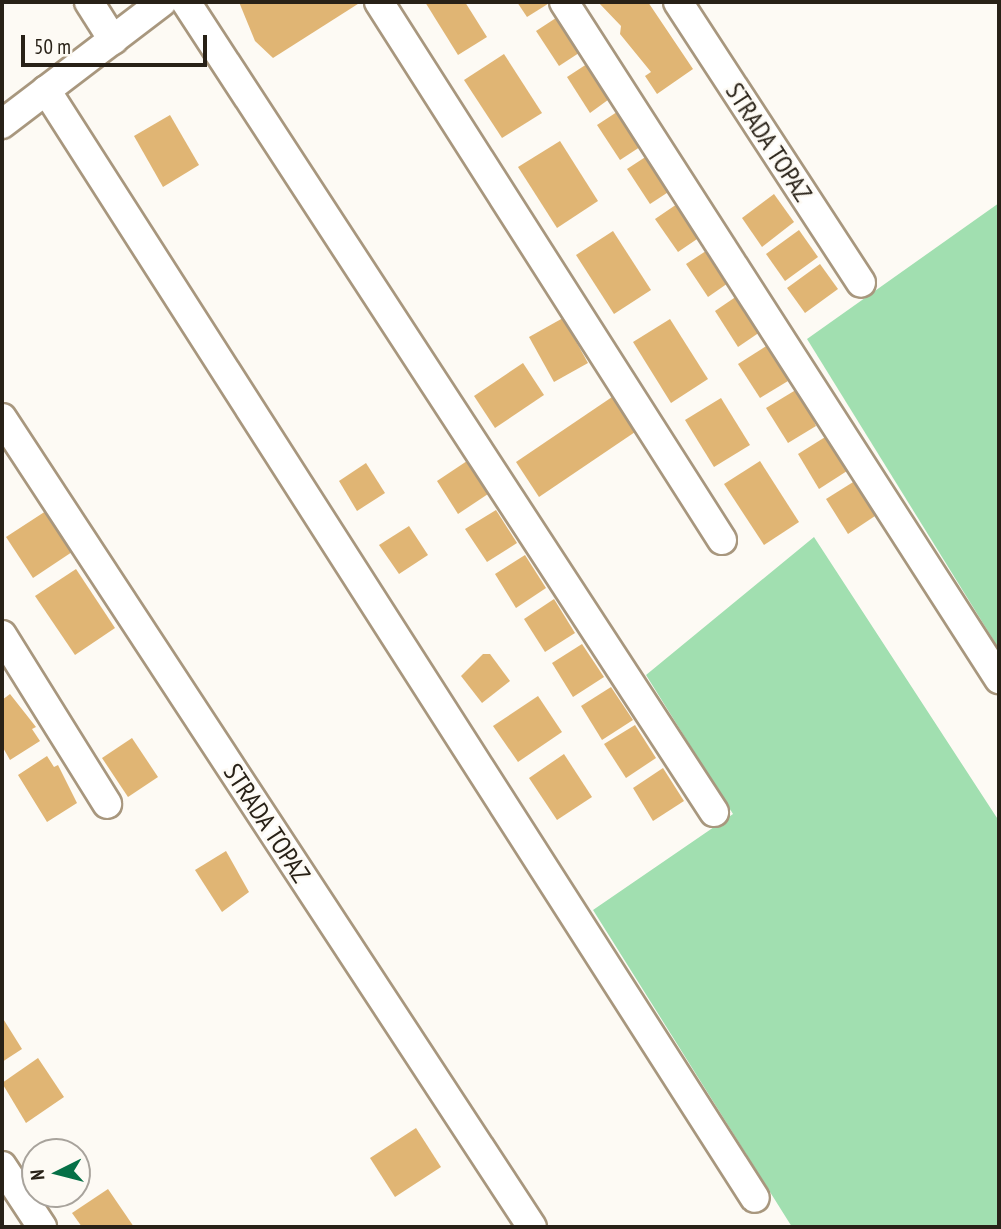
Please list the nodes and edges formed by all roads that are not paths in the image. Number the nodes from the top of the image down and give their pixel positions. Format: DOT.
graph roads {
  1 [pos="89,2"];
  2 [pos="162,2"];
  3 [pos="186,2"];
  4 [pos="379,2"];
  5 [pos="564,2"];
  6 [pos="678,2"];
  7 [pos="113,40"];
  8 [pos="46,90"];
  9 [pos="2,124"];
  10 [pos="861,282"];
  11 [pos="2,418"];
  12 [pos="722,540"];
  13 [pos="2,635"];
  14 [pos="999,679"];
  15 [pos="107,804"];
  16 [pos="714,812"];
  17 [pos="2,1166"];
  18 [pos="755,1198"];
  19 [pos="41,1227"];
  20 [pos="532,1227"];
  1 -- 7 [label="street"];
  2 -- 7 [label="street"];
  3 -- 16 [label="street"];
  4 -- 12 [label="street"];
  5 -- 14 [label="street"];
  6 -- 10 [label="street, STRADA TOPAZ"];
  7 -- 8 [label="street"];
  8 -- 9 [label="street"];
  8 -- 18 [label="street"];
  11 -- 20 [label="street, STRADA TOPAZ"];
  13 -- 15 [label="street"];
  17 -- 19 [label="street"];
}
